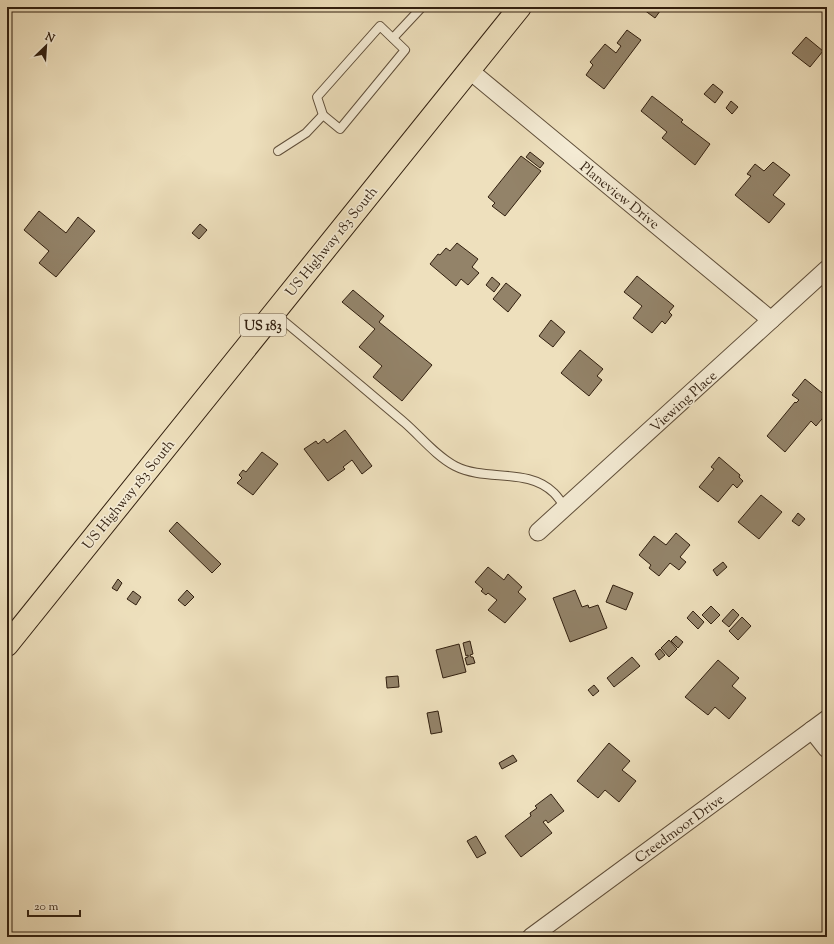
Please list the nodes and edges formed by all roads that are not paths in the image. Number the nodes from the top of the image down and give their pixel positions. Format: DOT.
graph roads {
  1 [pos="422,7"];
  2 [pos="520,7"];
  3 [pos="393,38"];
  4 [pos="469,70"];
  5 [pos="323,115"];
  6 [pos="278,151"];
  7 [pos="827,269"];
  8 [pos="274,312"];
  9 [pos="772,320"];
  10 [pos="565,508"];
  11 [pos="538,532"];
  12 [pos="7,645"];
  13 [pos="827,719"];
  14 [pos="812,730"];
  15 [pos="827,749"];
  16 [pos="531,937"];
  1 -- 3 [label="lane"];
  2 -- 4 [label="highway, US Highway 183 South / US 183"];
  3 -- 5 [label="lane"];
  3 -- 5 [label="lane"];
  4 -- 8 [label="highway, US Highway 183 South / US 183"];
  4 -- 9 [label="street, Planeview Drive"];
  5 -- 6 [label="lane"];
  7 -- 9 [label="street, Viewing Place"];
  8 -- 10 [label="lane"];
  8 -- 12 [label="highway, US Highway 183 South / US 183"];
  9 -- 10 [label="street, Viewing Place"];
  10 -- 11 [label="street, Viewing Place"];
  13 -- 14 [label="street, Creedmoor Drive"];
  14 -- 15 [label="street"];
  14 -- 16 [label="street, Creedmoor Drive"];
}
